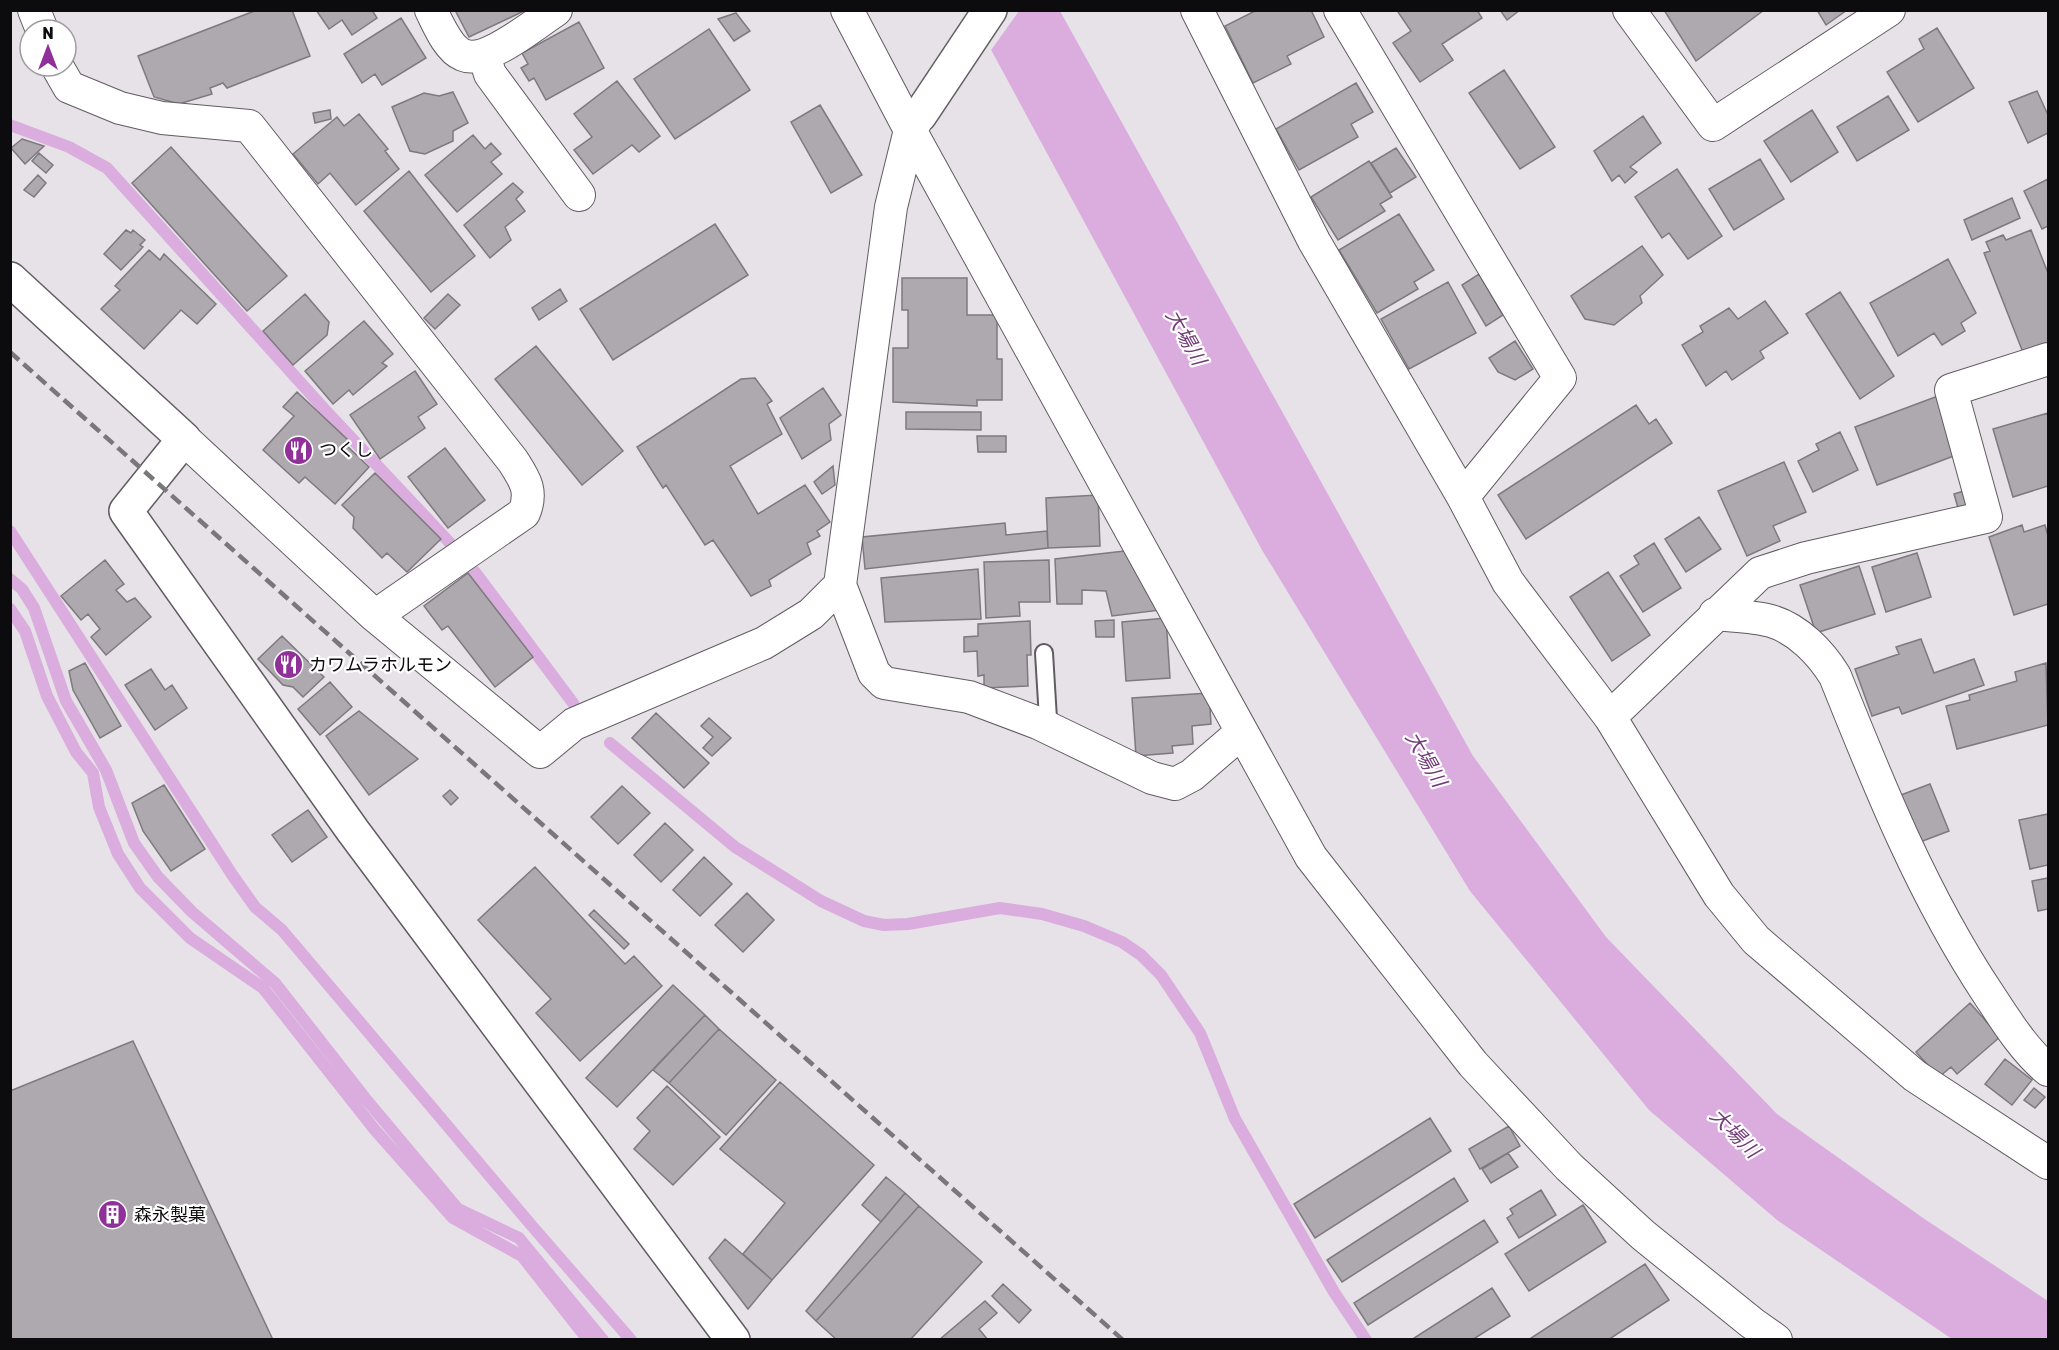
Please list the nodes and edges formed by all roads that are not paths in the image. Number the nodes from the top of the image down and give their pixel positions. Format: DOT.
graph roads {
  1 [pos="431,10"];
  2 [pos="556,10"];
  3 [pos="847,10"];
  4 [pos="990,10"];
  5 [pos="1197,10"];
  6 [pos="1340,10"];
  7 [pos="1629,10"];
  8 [pos="1889,10"];
  9 [pos="484,55"];
  10 [pos="64,78"];
  11 [pos="915,122"];
  12 [pos="579,195"];
  13 [pos="10,279"];
  14 [pos="2049,359"];
  15 [pos="184,439"];
  16 [pos="1463,497"];
  17 [pos="840,585"];
  18 [pos="1715,614"];
  19 [pos="375,616"];
  20 [pos="1044,653"];
  21 [pos="1610,717"];
  22 [pos="1046,727"];
  23 [pos="1242,732"];
  24 [pos="2049,1070"];
  25 [pos="2049,1163"];
  26 [pos="734,1340"];
  27 [pos="1776,1340"];
  1 -- 9 [label="street"];
  2 -- 9 [label="street"];
  3 -- 11 [label="street"];
  4 -- 11 [label="street"];
  5 -- 16 [label="street"];
  6 -- 16 [label="street"];
  7 -- 8 [label="street"];
  9 -- 12 [label="street"];
  10 -- 19 [label="street"];
  11 -- 17 [label="street"];
  11 -- 23 [label="street"];
  13 -- 15 [label="street"];
  14 -- 18 [label="street"];
  15 -- 19 [label="street"];
  15 -- 26 [label="street"];
  16 -- 21 [label="street"];
  17 -- 19 [label="street"];
  17 -- 22 [label="street"];
  18 -- 21 [label="street"];
  18 -- 24 [label="street"];
  20 -- 22 [label="lane"];
  21 -- 25 [label="street"];
  22 -- 23 [label="street"];
  23 -- 27 [label="street"];
}
